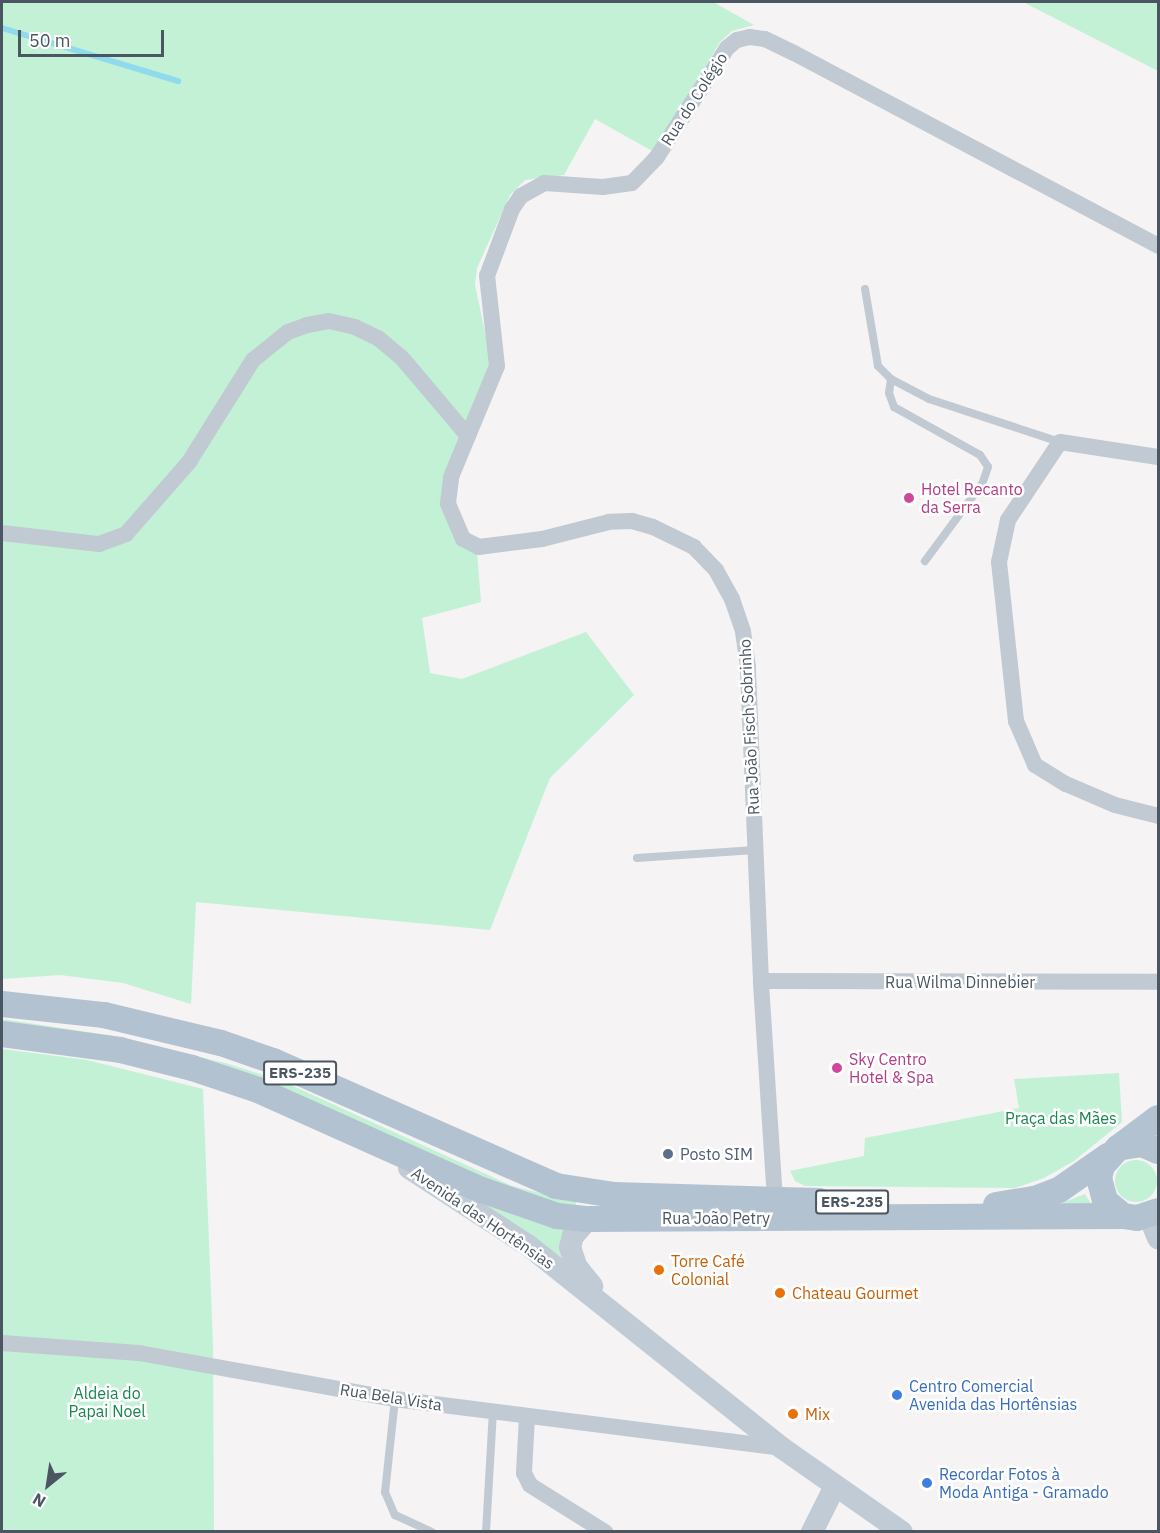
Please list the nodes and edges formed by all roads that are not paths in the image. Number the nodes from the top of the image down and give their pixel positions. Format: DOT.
graph roads {
  1 [pos="1158,246"];
  2 [pos="865,289"];
  3 [pos="891,379"];
  4 [pos="468,436"];
  5 [pos="1060,442"];
  6 [pos="1158,457"];
  7 [pos="2,533"];
  8 [pos="925,561"];
  9 [pos="1158,816"];
  10 [pos="755,850"];
  11 [pos="637,858"];
  12 [pos="761,981"];
  13 [pos="1158,982"];
  14 [pos="2,1004"];
  15 [pos="2,1034"];
  16 [pos="1158,1118"];
  17 [pos="328,1120"];
  18 [pos="1158,1151"];
  19 [pos="1113,1152"];
  20 [pos="775,1200"];
  21 [pos="1124,1216"];
  22 [pos="588,1219"];
  23 [pos="1156,1221"];
  24 [pos="611,1311"];
  25 [pos="2,1343"];
  26 [pos="395,1399"];
  27 [pos="493,1412"];
  28 [pos="527,1417"];
  29 [pos="782,1448"];
  30 [pos="835,1486"];
  31 [pos="432,1532"];
  32 [pos="486,1532"];
  33 [pos="605,1532"];
  34 [pos="812,1532"];
  35 [pos="902,1532"];
  1 -- 4 [label="street, Rua do Colégio"];
  2 -- 3 [label="lane"];
  3 -- 5 [label="lane"];
  3 -- 8 [label="lane"];
  4 -- 7 [label="street"];
  4 -- 10 [label="street, Rua João Fisch Sobrinho"];
  5 -- 6 [label="street"];
  5 -- 9 [label="street"];
  10 -- 11 [label="lane"];
  10 -- 12 [label="street, Rua João Fisch Sobrinho"];
  12 -- 13 [label="street, Rua Wilma Dinnebier"];
  12 -- 20 [label="street, Rua João Fisch Sobrinho"];
  14 -- 20 [label="main road, Rua João Petry / ERS-235"];
  15 -- 17 [label="main road, Avenida das Hortênsias / ERS-235"];
  16 -- 19 [label="main road, Rua João Petry"];
  17 -- 22 [label="main road, Rua João Petry"];
  17 -- 24 [label="main road, Avenida das Hortênsias"];
  18 -- 19 [label="main road"];
  19 -- 20 [label="main road, Rua João Petry / ERS-235"];
  19 -- 21 [label="main road"];
  21 -- 22 [label="main road, Rua João Petry / ERS-235"];
  21 -- 23 [label="main road, Rua João Petry"];
  22 -- 24 [label="main road"];
  24 -- 29 [label="main road, Avenida das Hortênsias"];
  25 -- 26 [label="street, Rua Bela Vista"];
  26 -- 27 [label="street, Rua Bela Vista"];
  26 -- 31 [label="lane"];
  27 -- 28 [label="street, Rua Bela Vista"];
  27 -- 32 [label="lane"];
  28 -- 29 [label="street, Rua Bela Vista"];
  28 -- 33 [label="street"];
  29 -- 30 [label="main road, Avenida das Hortênsias"];
  30 -- 34 [label="main road"];
  30 -- 35 [label="main road, Avenida das Hortênsias"];
}
